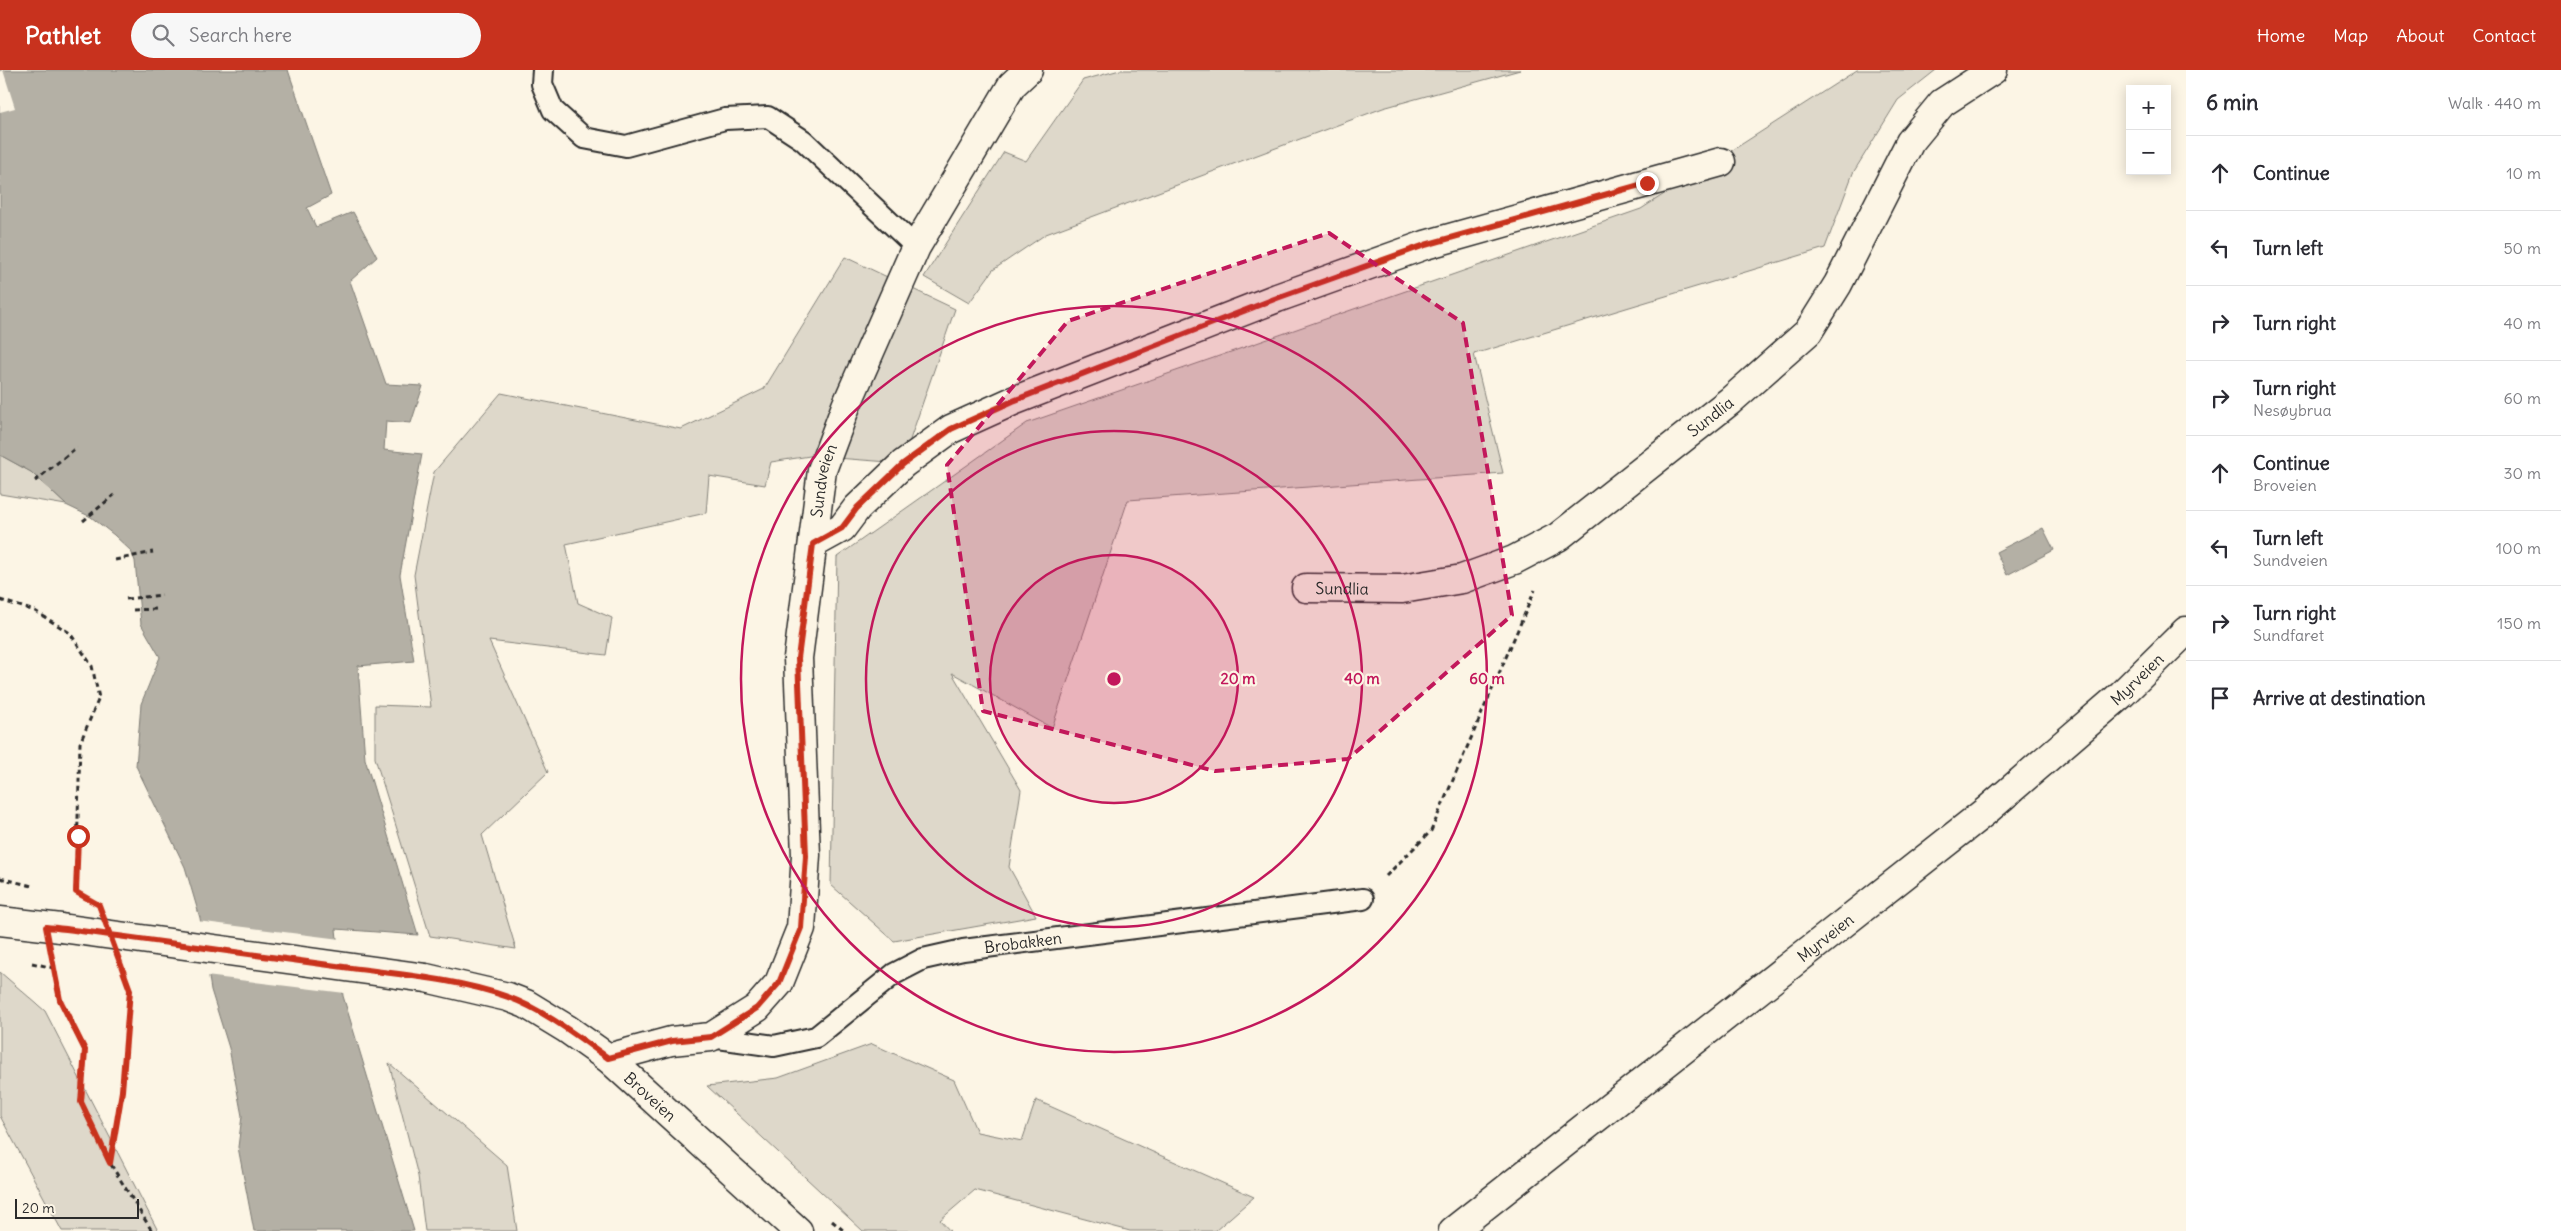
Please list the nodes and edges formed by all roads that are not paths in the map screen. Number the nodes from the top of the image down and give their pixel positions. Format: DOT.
graph roads {
  1 [pos="543,70"];
  2 [pos="1028,70"];
  3 [pos="1993,70"];
  4 [pos="1721,162"];
  5 [pos="916,247"];
  6 [pos="813,544"];
  7 [pos="1306,588"];
  8 [pos="2186,631"];
  9 [pos="1363,899"];
  10 [pos="0,921"];
  11 [pos="711,1037"];
  12 [pos="608,1058"];
  13 [pos="798,1231"];
  14 [pos="1453,1231"];
  1 -- 5 [label="lane"];
  2 -- 5 [label="street, Sundveien"];
  3 -- 7 [label="street, Sundlia"];
  4 -- 6 [label="street"];
  5 -- 6 [label="street, Sundveien"];
  6 -- 11 [label="street, Sundveien"];
  8 -- 14 [label="street, Myrveien"];
  9 -- 11 [label="lane, Brobakken"];
  10 -- 12 [label="street, Broveien, bridge"];
  11 -- 12 [label="street, Sundveien"];
  12 -- 13 [label="street, Broveien"];
}
